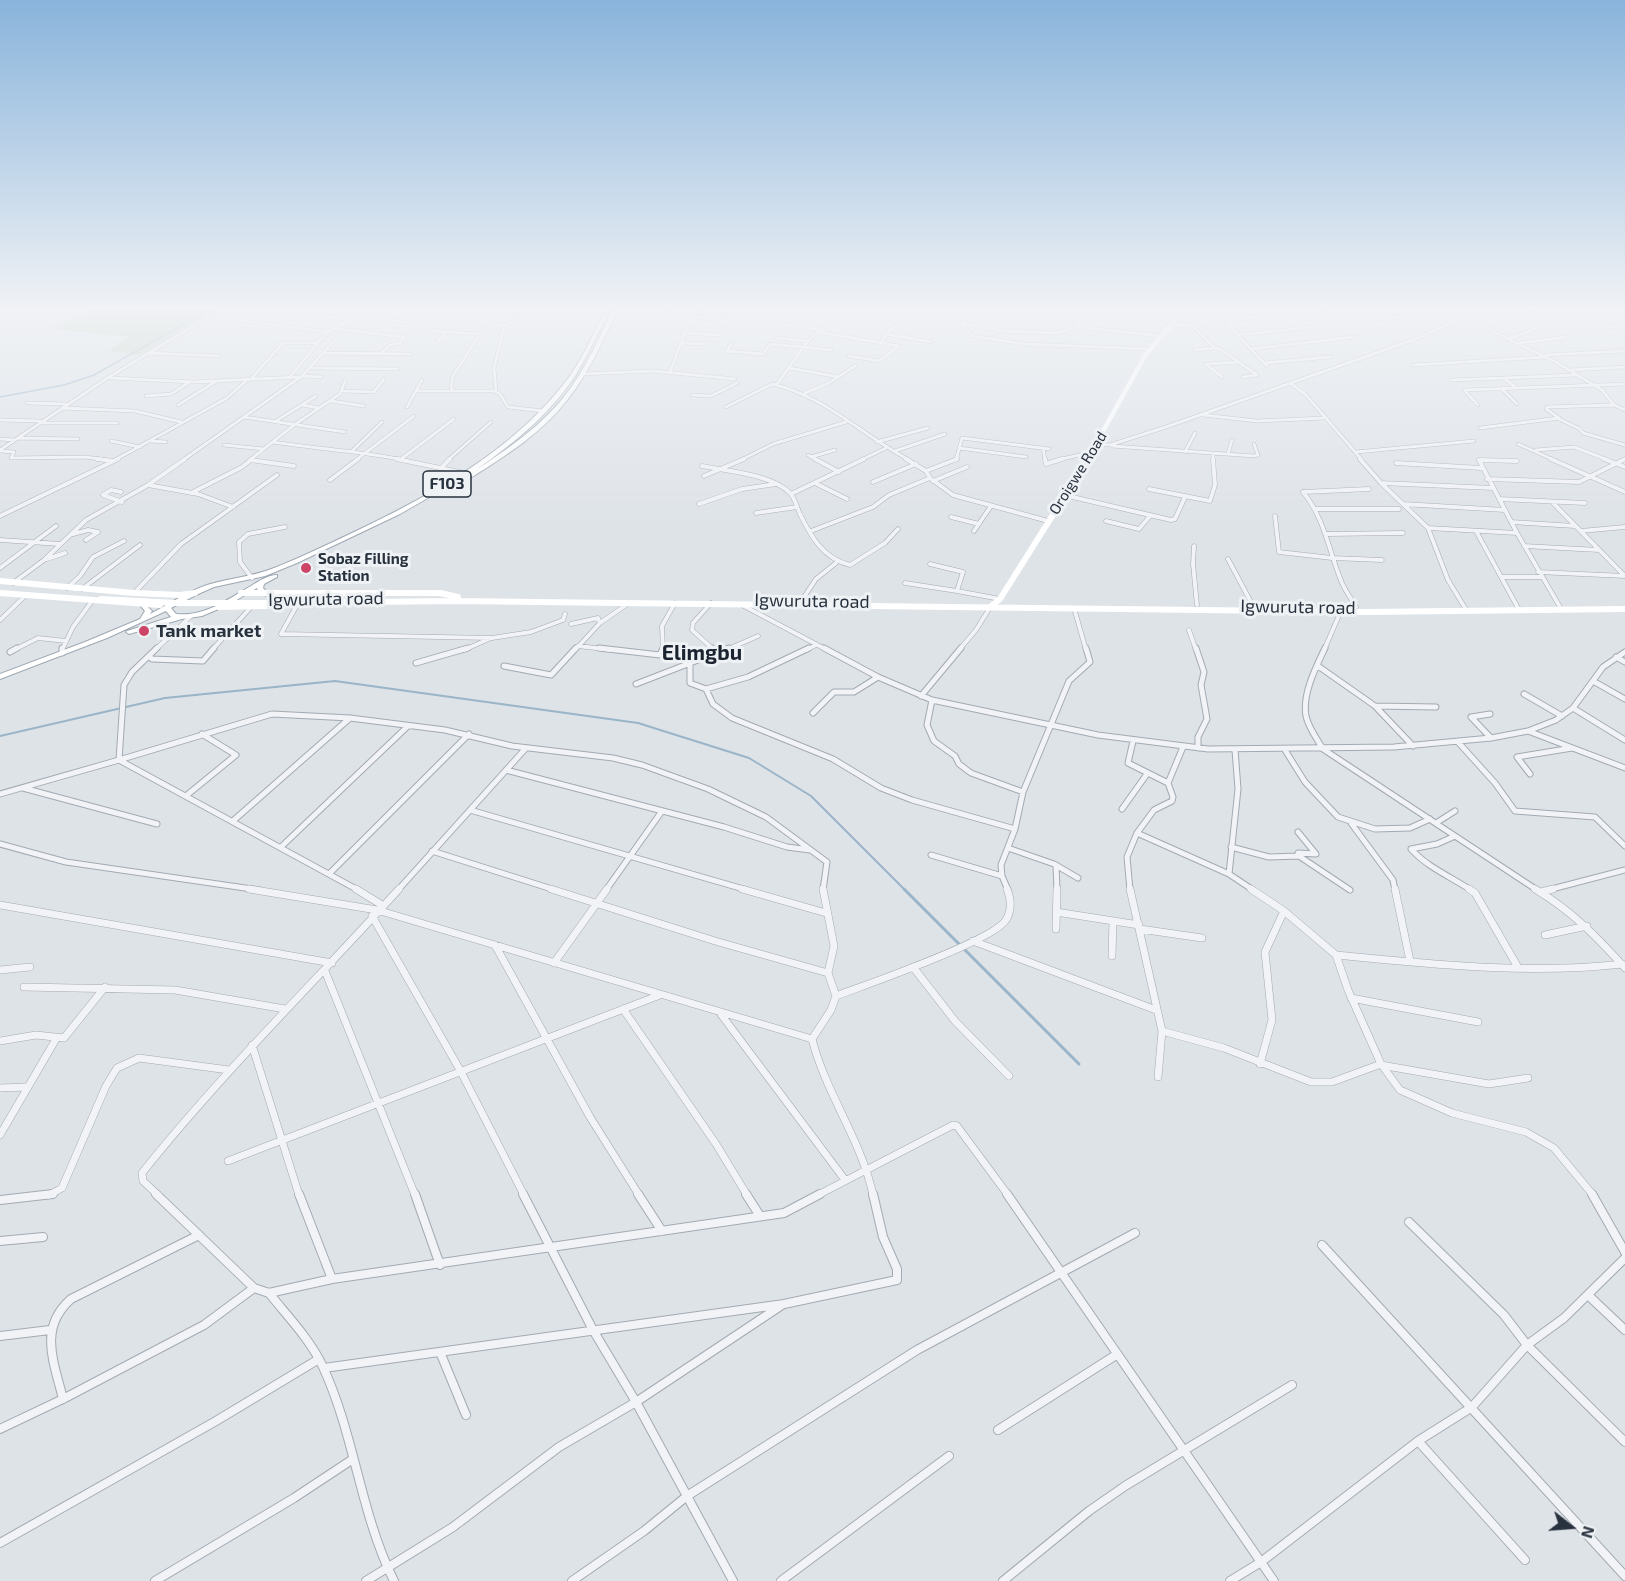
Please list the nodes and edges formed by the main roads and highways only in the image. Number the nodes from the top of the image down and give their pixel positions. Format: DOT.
graph roads {
  1 [pos="567,384"];
  2 [pos="576,384"];
  3 [pos="1128,384"];
  4 [pos="360,535"];
  5 [pos="228,582"];
  6 [pos="261,582"];
  7 [pos="0,587"];
  8 [pos="195,593"];
  9 [pos="242,593"];
  10 [pos="266,594"];
  11 [pos="103,597"];
  12 [pos="182,599"];
  13 [pos="457,599"];
  14 [pos="275,601"];
  15 [pos="996,603"];
  16 [pos="142,604"];
  17 [pos="170,607"];
  18 [pos="219,607"];
  19 [pos="1625,607"];
  20 [pos="1426,610"];
  21 [pos="180,617"];
  22 [pos="141,622"];
  23 [pos="12,675"];
  24 [pos="0,677"];
  25 [pos="0,681"];
  1 -- 4 [label="main road, F103"];
  2 -- 4 [label="main road, F103"];
  3 -- 15 [label="main road, Oroigwe Road"];
  4 -- 5 [label="main road, F103"];
  4 -- 6 [label="main road, F103"];
  5 -- 8 [label="main road"];
  5 -- 9 [label="main road"];
  6 -- 9 [label="main road, F103"];
  6 -- 10 [label="main road"];
  7 -- 8 [label="main road"];
  7 -- 11 [label="main road, Igwuruta road"];
  7 -- 16 [label="main road"];
  8 -- 12 [label="main road"];
  9 -- 10 [label="main road"];
  9 -- 18 [label="main road"];
  10 -- 13 [label="main road"];
  11 -- 12 [label="main road, Igwuruta road, bridge"];
  11 -- 14 [label="main road, bridge"];
  12 -- 14 [label="main road, Igwuruta road, bridge"];
  12 -- 17 [label="main road"];
  13 -- 14 [label="main road, Igwuruta road"];
  13 -- 15 [label="main road, Igwuruta road"];
  13 -- 15 [label="main road, Igwuruta road"];
  13 -- 18 [label="main road"];
  15 -- 20 [label="main road, Igwuruta road"];
  15 -- 20 [label="main road, Igwuruta road"];
  16 -- 17 [label="main road"];
  16 -- 22 [label="main road"];
  17 -- 21 [label="main road"];
  17 -- 22 [label="main road"];
  18 -- 21 [label="main road"];
  19 -- 20 [label="main road, Igwuruta road"];
  19 -- 20 [label="main road, Igwuruta road"];
  21 -- 23 [label="main road"];
  22 -- 23 [label="main road"];
  23 -- 24 [label="main road"];
  23 -- 25 [label="main road"];
}
